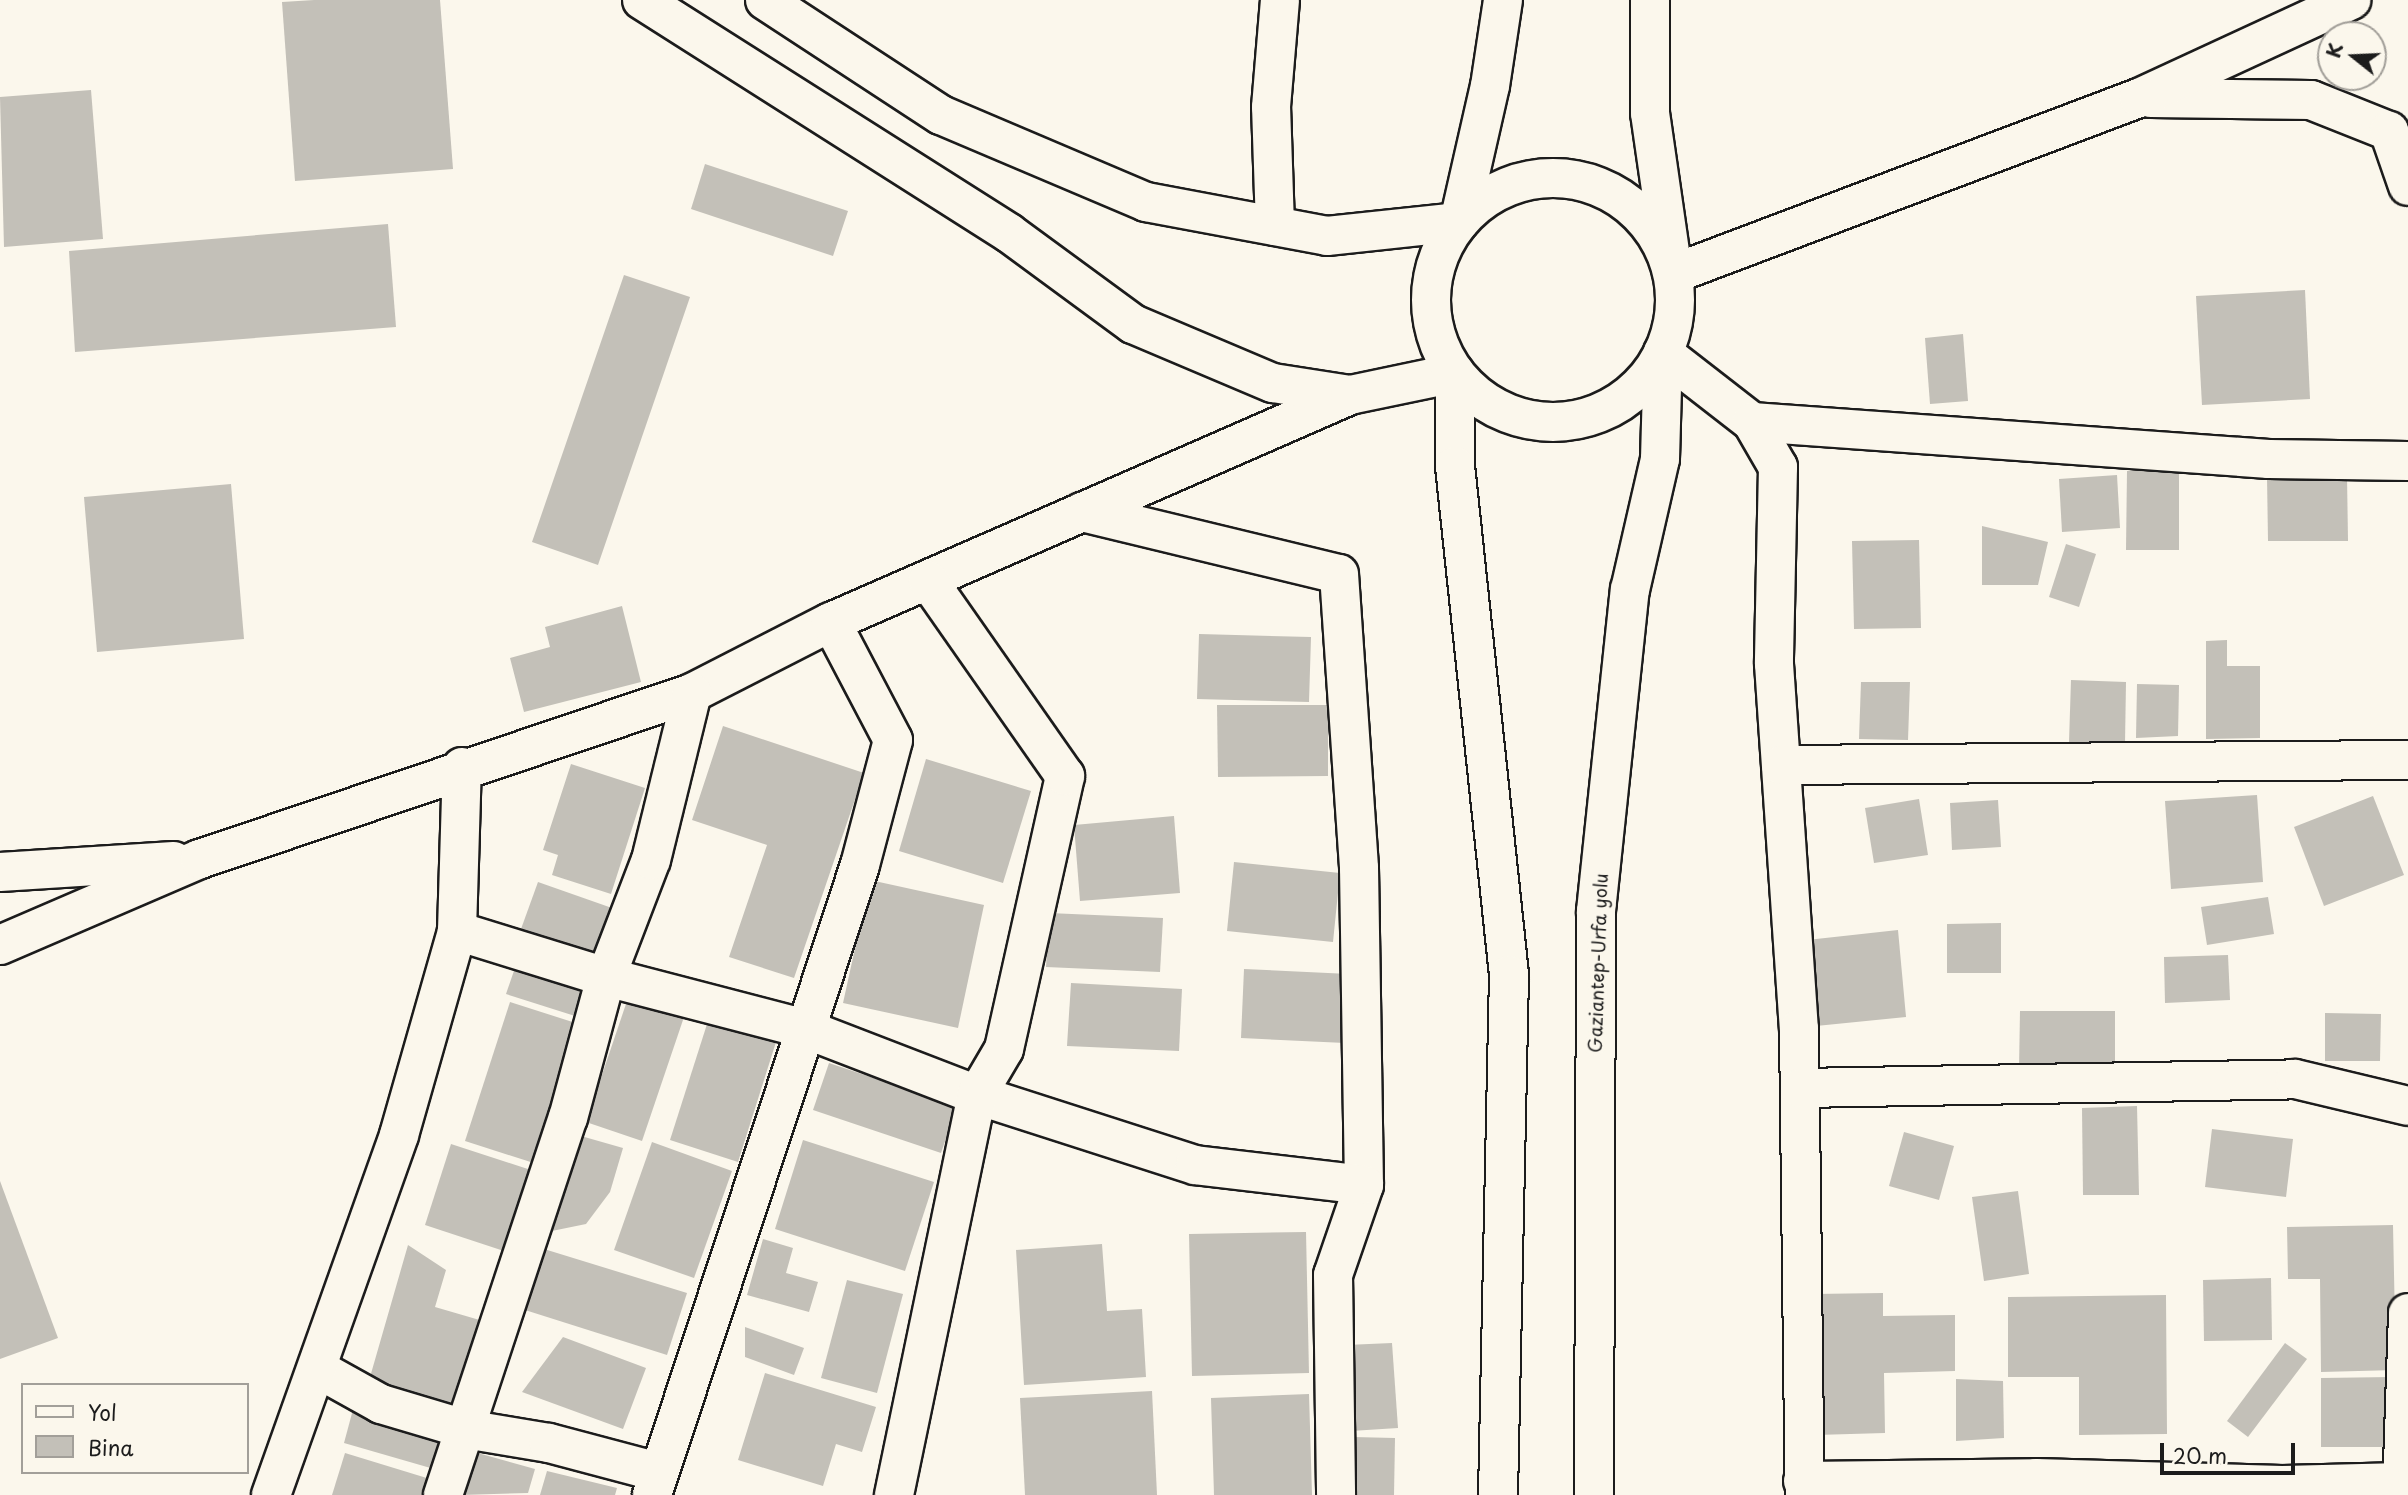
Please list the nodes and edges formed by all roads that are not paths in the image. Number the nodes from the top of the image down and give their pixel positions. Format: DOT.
graph roads {
  1 [pos="642,0"];
  2 [pos="765,0"];
  3 [pos="1280,0"];
  4 [pos="1503,0"];
  5 [pos="1650,0"];
  6 [pos="2351,0"];
  7 [pos="2139,98"];
  8 [pos="2399,132"];
  9 [pos="2408,186"];
  10 [pos="1459,222"];
  11 [pos="1275,226"];
  12 [pos="1674,274"];
  13 [pos="1664,353"];
  14 [pos="1455,373"];
  15 [pos="1350,395"];
  16 [pos="1752,422"];
  17 [pos="2408,461"];
  18 [pos="1082,512"];
  19 [pos="928,580"];
  20 [pos="831,622"];
  21 [pos="692,692"];
  22 [pos="2408,761"];
  23 [pos="1781,765"];
  24 [pos="462,767"];
  25 [pos="200,859"];
  26 [pos="0,872"];
  27 [pos="457,932"];
  28 [pos="0,946"];
  29 [pos="606,977"];
  30 [pos="806,1029"];
  31 [pos="1800,1088"];
  32 [pos="977,1095"];
  33 [pos="2408,1106"];
  34 [pos="1364,1185"];
  35 [pos="2408,1313"];
  36 [pos="2408,1344"];
  37 [pos="318,1369"];
  38 [pos="465,1429"];
  39 [pos="655,1484"];
  40 [pos="1804,1488"];
  41 [pos="2402,1489"];
  42 [pos="271,1495"];
  43 [pos="443,1495"];
  44 [pos="894,1495"];
  45 [pos="1336,1495"];
  46 [pos="1498,1495"];
  47 [pos="1594,1495"];
  1 -- 15 [label="main road"];
  2 -- 11 [label="main road"];
  3 -- 11 [label="main road"];
  4 -- 10 [label="main road"];
  5 -- 12 [label="main road"];
  6 -- 7 [label="main road"];
  7 -- 8 [label="main road"];
  7 -- 12 [label="main road"];
  8 -- 9 [label="main road"];
  10 -- 11 [label="main road"];
  10 -- 12 [label="main road"];
  10 -- 14 [label="main road"];
  12 -- 13 [label="main road"];
  13 -- 14 [label="main road"];
  13 -- 16 [label="main road"];
  13 -- 47 [label="main road, Gaziantep-Urfa yolu"];
  14 -- 15 [label="main road"];
  14 -- 46 [label="main road"];
  15 -- 18 [label="main road"];
  16 -- 17 [label="main road"];
  16 -- 23 [label="main road"];
  18 -- 19 [label="main road"];
  18 -- 34 [label="main road"];
  19 -- 20 [label="main road"];
  19 -- 32 [label="main road"];
  20 -- 21 [label="main road"];
  20 -- 30 [label="main road"];
  21 -- 24 [label="main road"];
  21 -- 29 [label="main road"];
  22 -- 23 [label="main road"];
  23 -- 31 [label="main road"];
  24 -- 25 [label="main road"];
  24 -- 27 [label="main road"];
  25 -- 26 [label="main road"];
  25 -- 28 [label="main road"];
  27 -- 29 [label="main road"];
  27 -- 37 [label="main road"];
  29 -- 30 [label="main road"];
  29 -- 38 [label="main road"];
  30 -- 32 [label="main road"];
  30 -- 39 [label="main road"];
  31 -- 33 [label="main road"];
  31 -- 40 [label="main road"];
  32 -- 34 [label="main road"];
  32 -- 44 [label="main road"];
  34 -- 45 [label="main road"];
  35 -- 36 [label="main road"];
  36 -- 41 [label="main road"];
  37 -- 38 [label="main road"];
  37 -- 42 [label="main road"];
  38 -- 39 [label="main road"];
  38 -- 43 [label="main road"];
  40 -- 41 [label="main road"];
}
